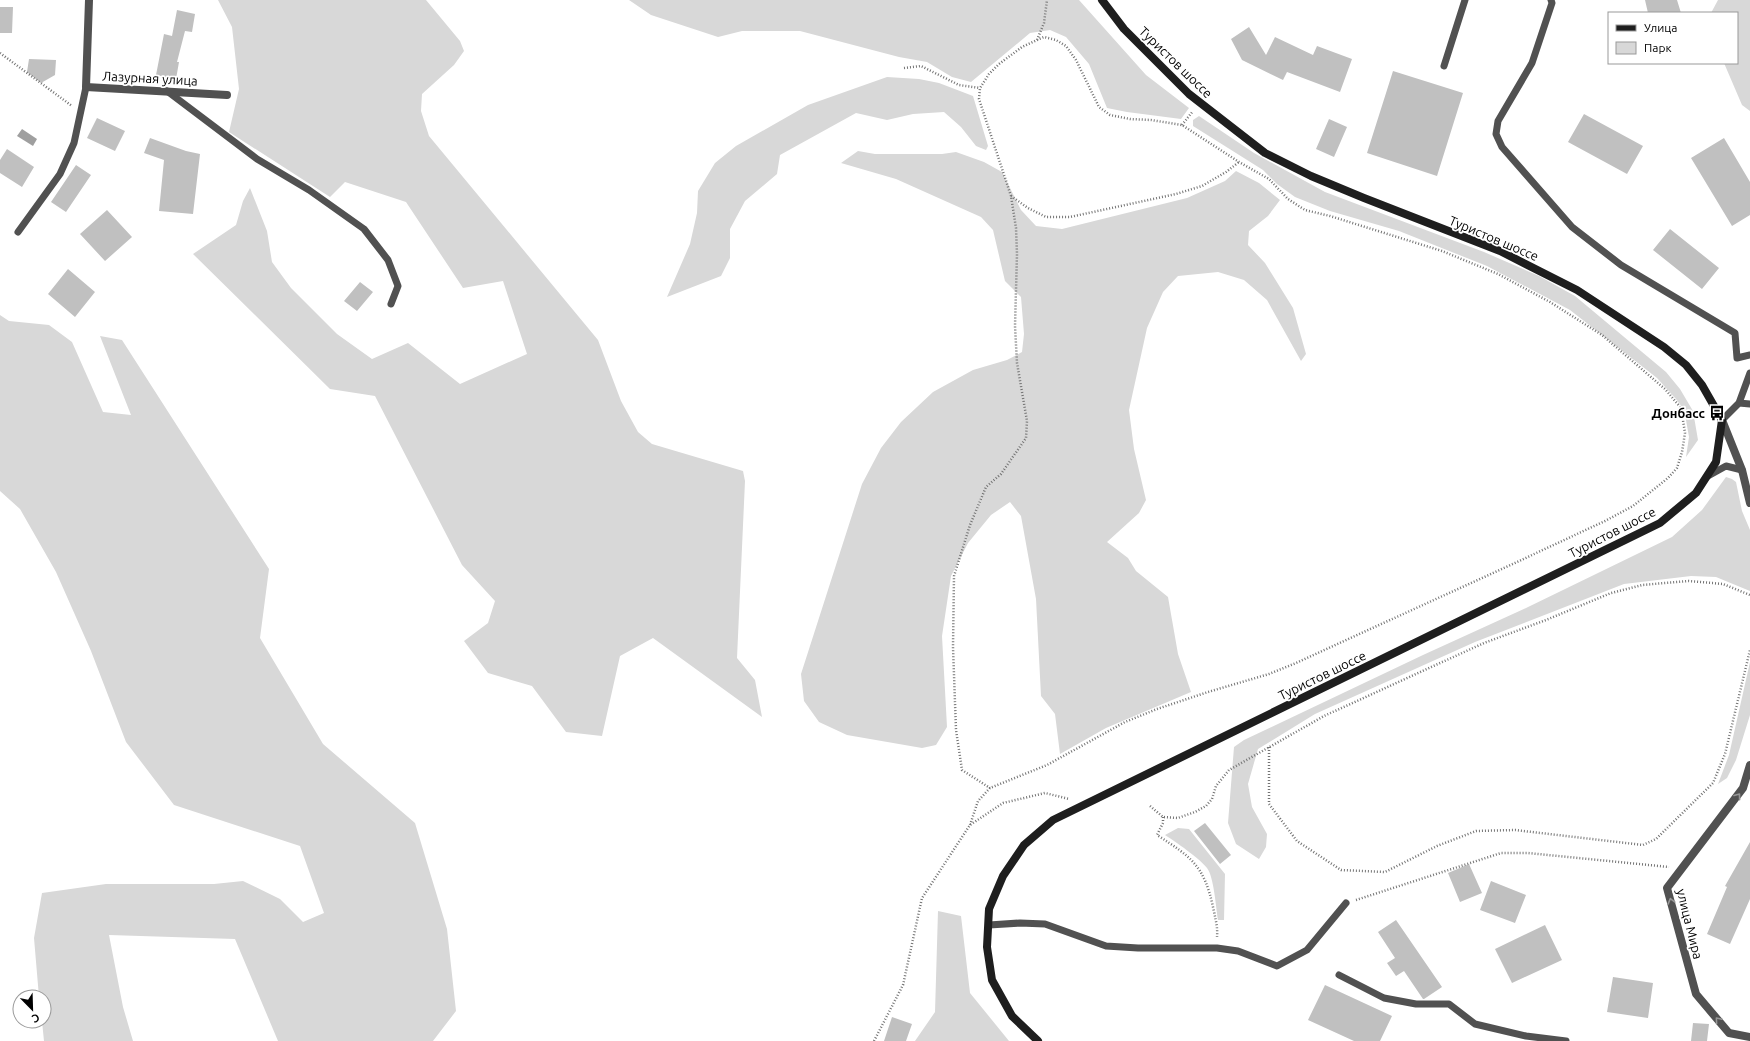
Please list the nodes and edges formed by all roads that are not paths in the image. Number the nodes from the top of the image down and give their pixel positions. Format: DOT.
graph roads {
  1 [pos="89,0"];
  2 [pos="1102,0"];
  3 [pos="1465,0"];
  4 [pos="1551,0"];
  5 [pos="1444,66"];
  6 [pos="86,87"];
  7 [pos="167,91"];
  8 [pos="227,95"];
  9 [pos="18,232"];
  10 [pos="392,304"];
  11 [pos="1750,355"];
  12 [pos="1750,373"];
  13 [pos="1739,403"];
  14 [pos="1750,404"];
  15 [pos="1722,420"];
  16 [pos="1742,470"];
  17 [pos="1708,476"];
  18 [pos="1750,503"];
  19 [pos="1750,765"];
  20 [pos="1346,903"];
  21 [pos="988,925"];
  22 [pos="1339,975"];
  23 [pos="1750,1037"];
  24 [pos="1038,1041"];
  25 [pos="1566,1041"];
  1 -- 6 [label="street, Лазурная улица"];
  2 -- 15 [label="main road, Туристов шоссе"];
  3 -- 5 [label="lane"];
  4 -- 11 [label="lane"];
  6 -- 7 [label="street, Лазурная улица"];
  6 -- 9 [label="lane"];
  7 -- 8 [label="street, Лазурная улица"];
  7 -- 10 [label="lane"];
  12 -- 13 [label="lane"];
  13 -- 14 [label="lane"];
  13 -- 15 [label="lane"];
  15 -- 16 [label="street"];
  15 -- 17 [label="main road, Туристов шоссе"];
  16 -- 17 [label="lane"];
  16 -- 18 [label="street"];
  17 -- 21 [label="main road, Туристов шоссе"];
  23 -- 19 [label="street, улица Мира, one-way"];
  20 -- 21 [label="lane"];
  21 -- 24 [label="main road, Туристов шоссе"];
  22 -- 25 [label="lane"];
}
